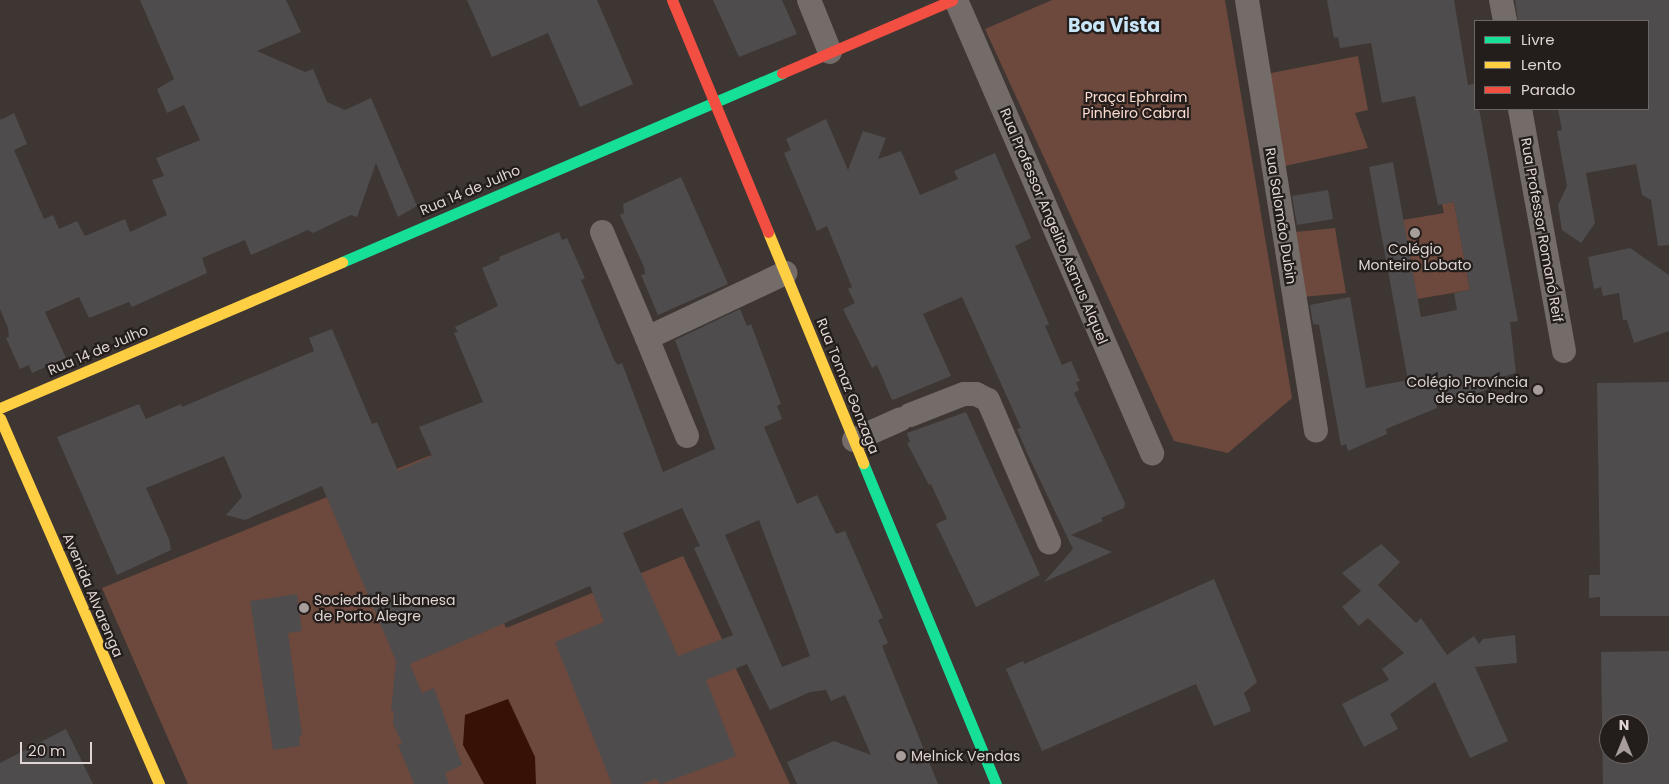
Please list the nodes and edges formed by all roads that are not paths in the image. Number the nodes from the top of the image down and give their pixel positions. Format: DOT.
graph roads {
  1 [pos="672,0"];
  2 [pos="809,0"];
  3 [pos="954,0"];
  4 [pos="1247,0"];
  5 [pos="1501,0"];
  6 [pos="1505,20"];
  7 [pos="830,52"];
  8 [pos="714,102"];
  9 [pos="1520,110"];
  10 [pos="602,232"];
  11 [pos="785,273"];
  12 [pos="646,338"];
  13 [pos="1564,351"];
  14 [pos="0,408"];
  15 [pos="0,418"];
  16 [pos="1316,431"];
  17 [pos="687,436"];
  18 [pos="854,440"];
  19 [pos="1152,453"];
  20 [pos="1049,542"];
  21 [pos="159,784"];
  22 [pos="996,784"];
  1 -- 8 [label="street, Rua Tomaz Gonzaga"];
  2 -- 7 [label="street"];
  3 -- 7 [label="street, Rua 14 de Julho"];
  3 -- 19 [label="street, Rua Professor Angelito Asmus Alquel"];
  4 -- 16 [label="street, Rua Salomão Dubin"];
  5 -- 6 [label="street"];
  7 -- 8 [label="street, Rua 14 de Julho"];
  8 -- 11 [label="street, Rua Tomaz Gonzaga"];
  8 -- 14 [label="street, Rua 14 de Julho"];
  9 -- 13 [label="street, Rua Professor Romanó Reif"];
  10 -- 12 [label="street"];
  11 -- 12 [label="street"];
  11 -- 18 [label="street, Rua Tomaz Gonzaga"];
  12 -- 17 [label="street"];
  15 -- 21 [label="street, Avenida Alvarenga"];
  18 -- 20 [label="street"];
  18 -- 22 [label="street, Rua Tomaz Gonzaga"];
}
